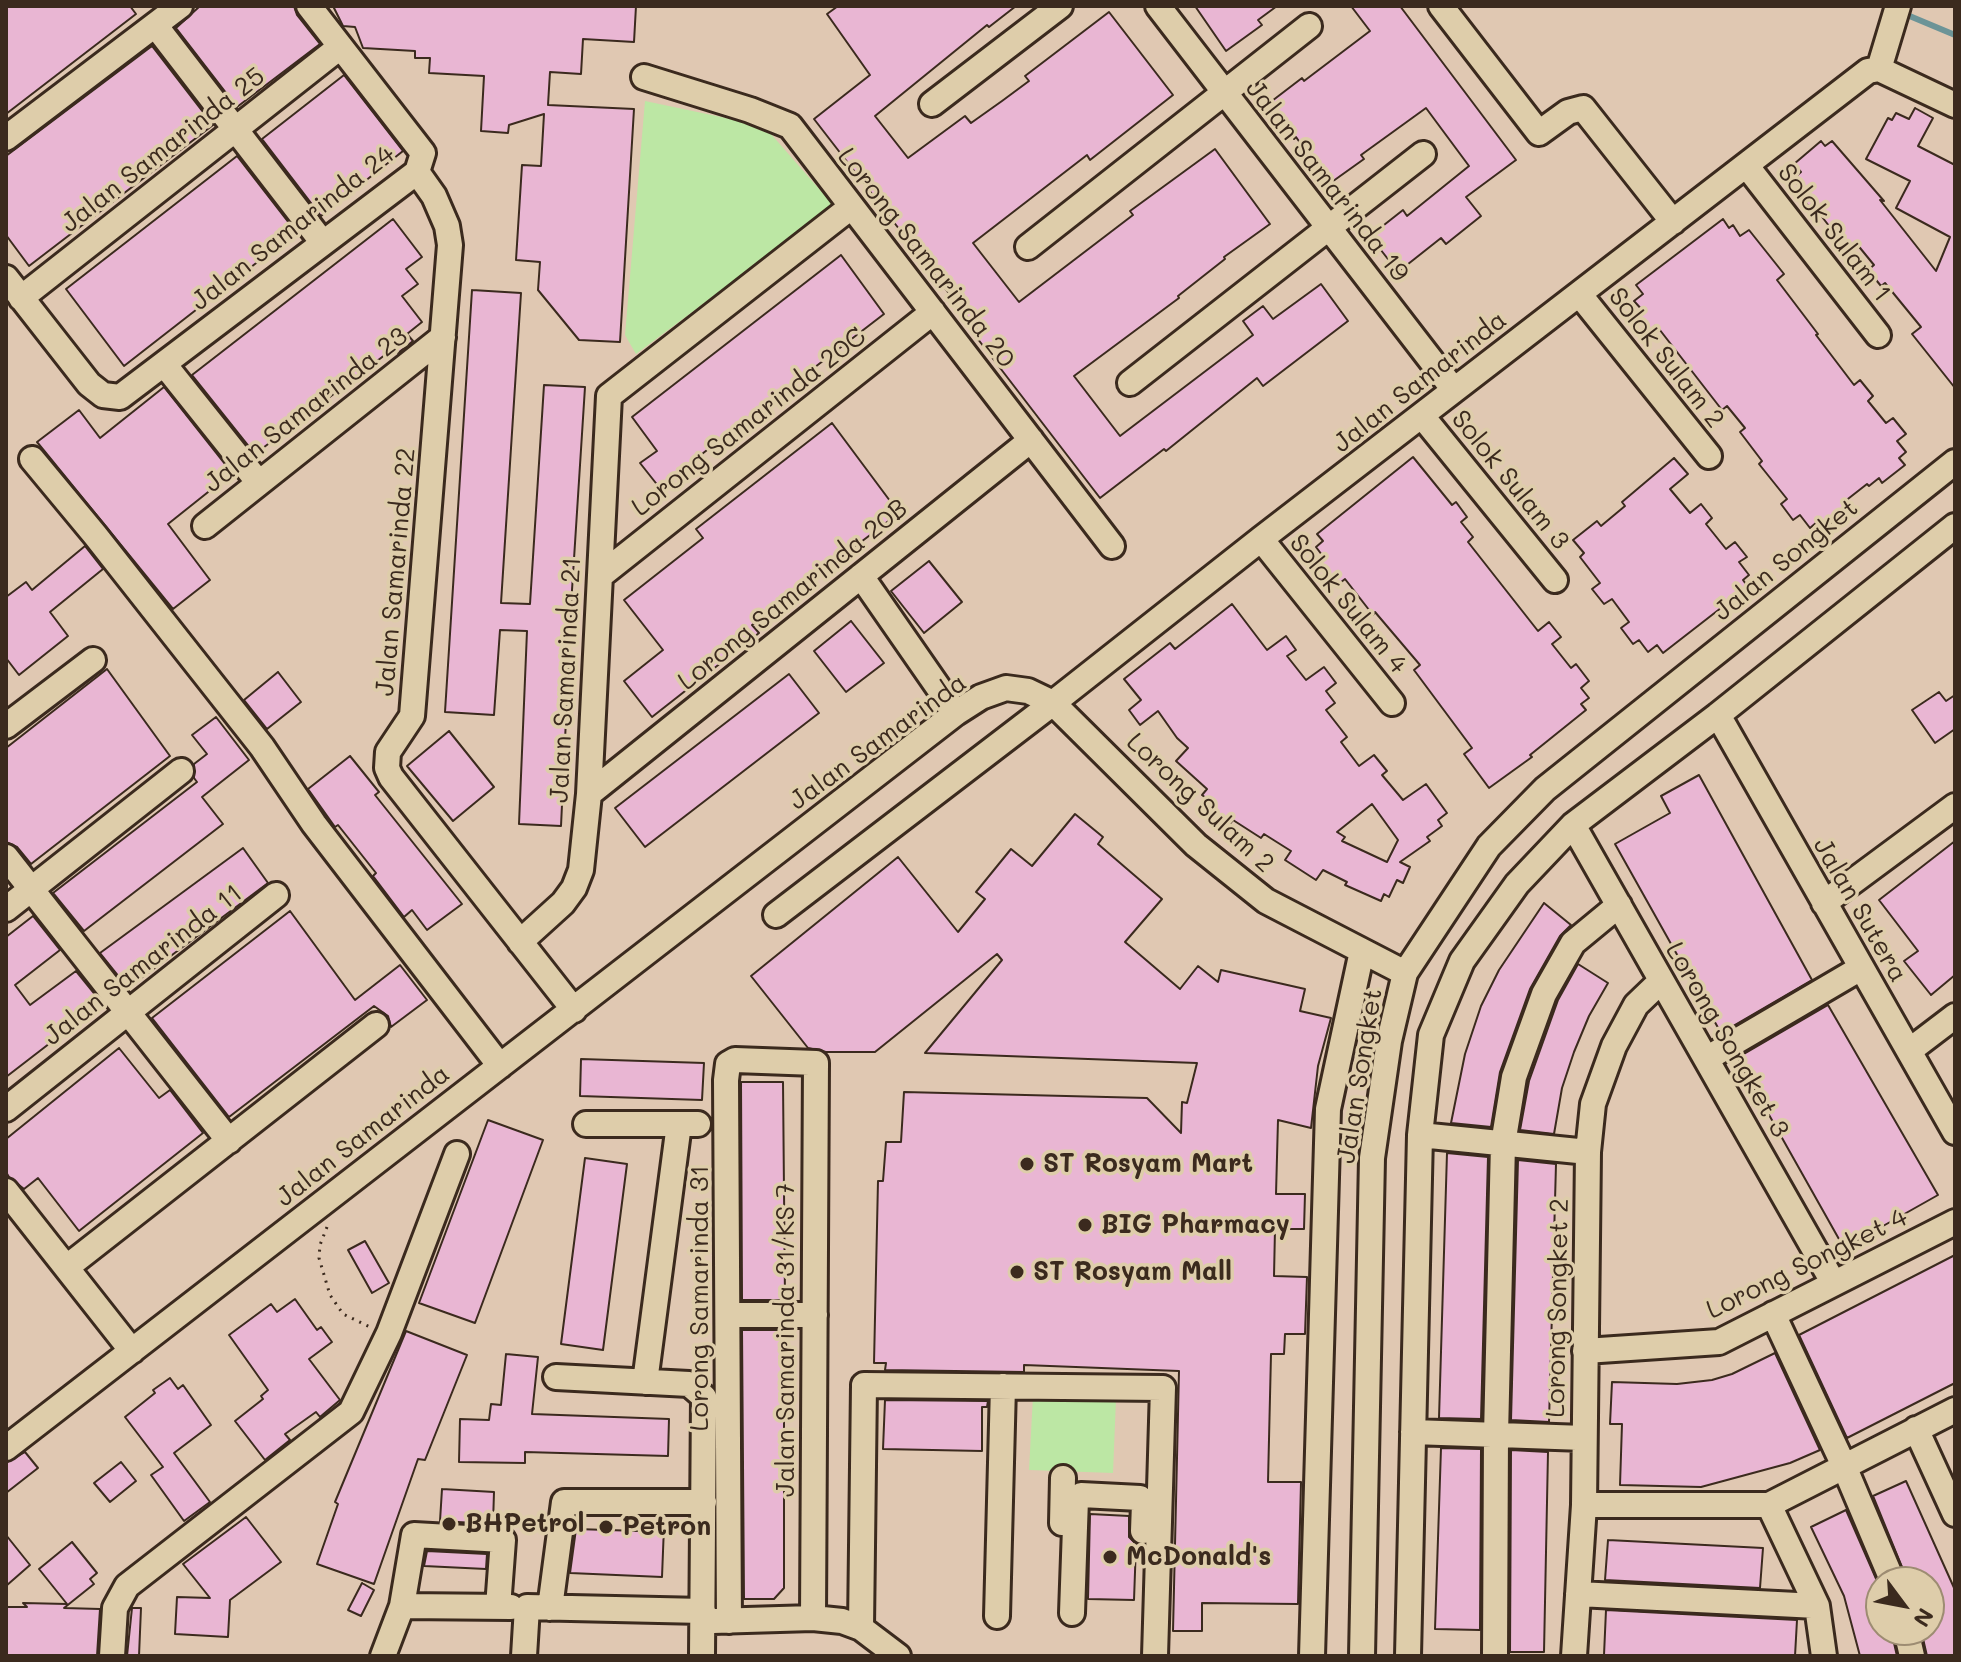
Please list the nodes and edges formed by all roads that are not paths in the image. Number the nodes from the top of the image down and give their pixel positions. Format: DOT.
graph roads {
  1 [pos="180,6"];
  2 [pos="309,6"];
  3 [pos="1060,6"];
  4 [pos="1158,6"];
  5 [pos="1441,6"];
  6 [pos="1897,9"];
  7 [pos="155,25"];
  8 [pos="1309,26"];
  9 [pos="340,47"];
  10 [pos="1874,70"];
  11 [pos="644,77"];
  12 [pos="1223,92"];
  13 [pos="932,104"];
  14 [pos="1955,105"];
  15 [pos="235,129"];
  16 [pos="6,138"];
  17 [pos="1423,154"];
  18 [pos="1746,165"];
  19 [pos="417,172"];
  20 [pos="851,207"];
  21 [pos="1673,222"];
  22 [pos="1328,229"];
  23 [pos="323,243"];
  24 [pos="1028,247"];
  25 [pos="6,278"];
  26 [pos="1580,295"];
  27 [pos="21,298"];
  28 [pos="933,312"];
  29 [pos="1878,335"];
  30 [pos="443,337"];
  31 [pos="164,364"];
  32 [pos="1130,383"];
  33 [pos="1454,390"];
  34 [pos="1422,416"];
  35 [pos="1031,440"];
  36 [pos="1709,456"];
  37 [pos="32,459"];
  38 [pos="1955,462"];
  39 [pos="259,483"];
  40 [pos="205,526"];
  41 [pos="1955,526"];
  42 [pos="1261,539"];
  43 [pos="1112,546"];
  44 [pos="600,576"];
  45 [pos="861,576"];
  46 [pos="1555,580"];
  47 [pos="93,660"];
  48 [pos="1053,703"];
  49 [pos="1392,703"];
  50 [pos="956,713"];
  51 [pos="1718,715"];
  52 [pos="6,726"];
  53 [pos="181,771"];
  54 [pos="589,794"];
  55 [pos="1955,806"];
  56 [pos="1573,825"];
  57 [pos="6,857"];
  58 [pos="32,889"];
  59 [pos="276,895"];
  60 [pos="1824,903"];
  61 [pos="1619,905"];
  62 [pos="6,909"];
  63 [pos="776,915"];
  64 [pos="520,942"];
  65 [pos="1362,951"];
  66 [pos="1861,968"];
  67 [pos="1405,973"];
  68 [pos="1661,981"];
  69 [pos="574,1010"];
  70 [pos="128,1012"];
  71 [pos="1955,1016"];
  72 [pos="376,1025"];
  73 [pos="1909,1051"];
  74 [pos="492,1057"];
  75 [pos="1706,1059"];
  76 [pos="816,1063"];
  77 [pos="6,1109"];
  78 [pos="586,1124"];
  79 [pos="1955,1132"];
  80 [pos="1420,1135"];
  81 [pos="229,1141"];
  82 [pos="1503,1144"];
  83 [pos="1588,1152"];
  84 [pos="457,1154"];
  85 [pos="6,1191"];
  86 [pos="1955,1222"];
  87 [pos="67,1267"];
  88 [pos="1833,1282"];
  89 [pos="1773,1314"];
  90 [pos="728,1315"];
  91 [pos="815,1315"];
  92 [pos="132,1351"];
  93 [pos="1585,1351"];
  94 [pos="556,1377"];
  95 [pos="645,1382"];
  96 [pos="1003,1386"];
  97 [pos="1955,1410"];
  98 [pos="1916,1429"];
  99 [pos="1413,1432"];
  100 [pos="1496,1435"];
  101 [pos="1584,1438"];
  102 [pos="6,1448"];
  103 [pos="1844,1466"];
  104 [pos="1063,1478"];
  105 [pos="704,1502"];
  106 [pos="1584,1505"];
  107 [pos="1769,1505"];
  108 [pos="1955,1514"];
  109 [pos="1886,1566"];
  110 [pos="1578,1594"];
  111 [pos="402,1606"];
  112 [pos="1817,1606"];
  113 [pos="498,1607"];
  114 [pos="538,1608"];
  115 [pos="703,1616"];
  116 [pos="997,1616"];
  117 [pos="1149,1616"];
  118 [pos="813,1618"];
  119 [pos="861,1619"];
  120 [pos="729,1621"];
  121 [pos="112,1656"];
  122 [pos="383,1656"];
  123 [pos="524,1656"];
  124 [pos="702,1656"];
  125 [pos="898,1656"];
  126 [pos="1155,1656"];
  127 [pos="1312,1656"];
  128 [pos="1362,1656"];
  129 [pos="1408,1656"];
  130 [pos="1495,1656"];
  131 [pos="1574,1656"];
  132 [pos="1824,1656"];
  1 -- 7 [label="street"];
  2 -- 9 [label="street, Jalan Samarinda 24"];
  3 -- 13 [label="street"];
  4 -- 12 [label="street, Jalan Samarinda 19"];
  5 -- 21 [label="street"];
  6 -- 10 [label="street"];
  7 -- 15 [label="street"];
  7 -- 16 [label="street"];
  8 -- 12 [label="street"];
  9 -- 15 [label="street, Jalan Samarinda 25"];
  9 -- 19 [label="street, Jalan Samarinda 24"];
  10 -- 14 [label="street"];
  10 -- 18 [label="street, Jalan Samarinda"];
  11 -- 20 [label="street, Lorong Samarinda 20"];
  12 -- 22 [label="street, Jalan Samarinda 19"];
  12 -- 24 [label="street"];
  15 -- 23 [label="street"];
  15 -- 27 [label="street, Jalan Samarinda 25"];
  17 -- 22 [label="street"];
  18 -- 21 [label="street, Jalan Samarinda"];
  18 -- 29 [label="street, Solok Sulam 1"];
  19 -- 23 [label="street, Jalan Samarinda 24"];
  19 -- 30 [label="street, Jalan Samarinda 22"];
  20 -- 28 [label="street, Lorong Samarinda 20"];
  20 -- 44 [label="street, Jalan Samarinda 21"];
  21 -- 26 [label="street, Jalan Samarinda"];
  22 -- 32 [label="street"];
  22 -- 33 [label="street, Jalan Samarinda 19"];
  23 -- 31 [label="street, Jalan Samarinda 24"];
  25 -- 27 [label="street"];
  26 -- 33 [label="street, Jalan Samarinda"];
  26 -- 36 [label="street, Solok Sulam 2"];
  27 -- 31 [label="street, Jalan Samarinda 24"];
  28 -- 35 [label="street, Lorong Samarinda 20"];
  28 -- 44 [label="street, Lorong Samarinda 20C"];
  30 -- 39 [label="street, Jalan Samarinda 23"];
  30 -- 64 [label="street, Jalan Samarinda 22"];
  31 -- 39 [label="street"];
  33 -- 34 [label="street, Jalan Samarinda"];
  34 -- 42 [label="street, Jalan Samarinda"];
  34 -- 46 [label="street, Solok Sulam 3"];
  35 -- 43 [label="street, Lorong Samarinda 20"];
  35 -- 45 [label="street, Lorong Samarinda 20B"];
  37 -- 74 [label="street"];
  38 -- 67 [label="street, Jalan Songket"];
  39 -- 40 [label="street, Jalan Samarinda 23"];
  41 -- 51 [label="street"];
  42 -- 48 [label="street, Jalan Samarinda"];
  42 -- 49 [label="street, Solok Sulam 4"];
  44 -- 54 [label="street, Jalan Samarinda 21"];
  45 -- 50 [label="street"];
  45 -- 54 [label="street, Lorong Samarinda 20B"];
  47 -- 52 [label="street"];
  48 -- 50 [label="street, Jalan Samarinda"];
  48 -- 63 [label="street"];
  48 -- 65 [label="street, Lorong Sulam 2"];
  50 -- 69 [label="street, Jalan Samarinda"];
  51 -- 56 [label="street"];
  51 -- 60 [label="street, Jalan Sutera"];
  53 -- 58 [label="street"];
  54 -- 64 [label="street, Jalan Samarinda 21"];
  55 -- 60 [label="street"];
  56 -- 61 [label="street, Lorong Songket 3"];
  56 -- 80 [label="street"];
  57 -- 58 [label="street"];
  58 -- 62 [label="street"];
  58 -- 70 [label="street"];
  59 -- 70 [label="street, Jalan Samarinda 11"];
  60 -- 66 [label="street, Jalan Sutera"];
  61 -- 68 [label="street, Lorong Songket 3"];
  61 -- 82 [label="street"];
  64 -- 69 [label="street, Jalan Samarinda 22"];
  65 -- 67 [label="street, Lorong Sulam 2"];
  65 -- 127 [label="street, Jalan Songket"];
  66 -- 73 [label="street, Jalan Sutera"];
  66 -- 75 [label="street"];
  67 -- 128 [label="street, Jalan Songket"];
  68 -- 75 [label="street, Lorong Songket 3"];
  68 -- 83 [label="street, Lorong Songket 2"];
  69 -- 74 [label="street, Jalan Samarinda"];
  70 -- 77 [label="street, Jalan Samarinda 11"];
  70 -- 81 [label="street"];
  71 -- 73 [label="street"];
  72 -- 81 [label="street"];
  73 -- 79 [label="street, Jalan Sutera"];
  74 -- 92 [label="street, Jalan Samarinda"];
  75 -- 88 [label="street, Lorong Songket 3"];
  76 -- 90 [label="street, Lorong Samarinda 31"];
  76 -- 91 [label="street, Jalan Samarinda 31/KS 7"];
  78 -- 95 [label="street"];
  80 -- 82 [label="street"];
  80 -- 99 [label="street"];
  81 -- 87 [label="street"];
  82 -- 83 [label="street"];
  82 -- 100 [label="street"];
  83 -- 93 [label="street, Lorong Songket 2"];
  84 -- 121 [label="street"];
  85 -- 87 [label="street"];
  86 -- 88 [label="street, Lorong Songket 4"];
  87 -- 92 [label="street"];
  88 -- 89 [label="street, Lorong Songket 4"];
  89 -- 93 [label="street, Lorong Songket 4"];
  89 -- 103 [label="street"];
  90 -- 91 [label="street"];
  90 -- 120 [label="street, Lorong Samarinda 31"];
  91 -- 118 [label="street, Jalan Samarinda 31/KS 7"];
  92 -- 102 [label="street, Jalan Samarinda"];
  93 -- 101 [label="street, Lorong Songket 2"];
  94 -- 95 [label="street"];
  95 -- 105 [label="street"];
  96 -- 116 [label="street"];
  96 -- 117 [label="street"];
  96 -- 119 [label="street"];
  97 -- 98 [label="street"];
  98 -- 103 [label="street"];
  98 -- 108 [label="street"];
  99 -- 100 [label="street"];
  99 -- 129 [label="street"];
  100 -- 101 [label="street"];
  100 -- 130 [label="street"];
  101 -- 106 [label="street, Lorong Songket 2"];
  103 -- 107 [label="street"];
  103 -- 109 [label="street"];
  104 -- 117 [label="street"];
  105 -- 114 [label="street"];
  105 -- 115 [label="street"];
  106 -- 107 [label="street"];
  106 -- 110 [label="street, Lorong Songket 2"];
  107 -- 112 [label="street"];
  110 -- 112 [label="street"];
  110 -- 131 [label="street, Lorong Songket 2"];
  111 -- 113 [label="street"];
  111 -- 113 [label="street"];
  111 -- 122 [label="street"];
  112 -- 132 [label="street"];
  113 -- 114 [label="street"];
  114 -- 115 [label="street"];
  114 -- 123 [label="street"];
  115 -- 120 [label="street"];
  115 -- 124 [label="street"];
  117 -- 126 [label="street"];
  118 -- 119 [label="street"];
  118 -- 120 [label="street"];
  119 -- 125 [label="street"];
}
